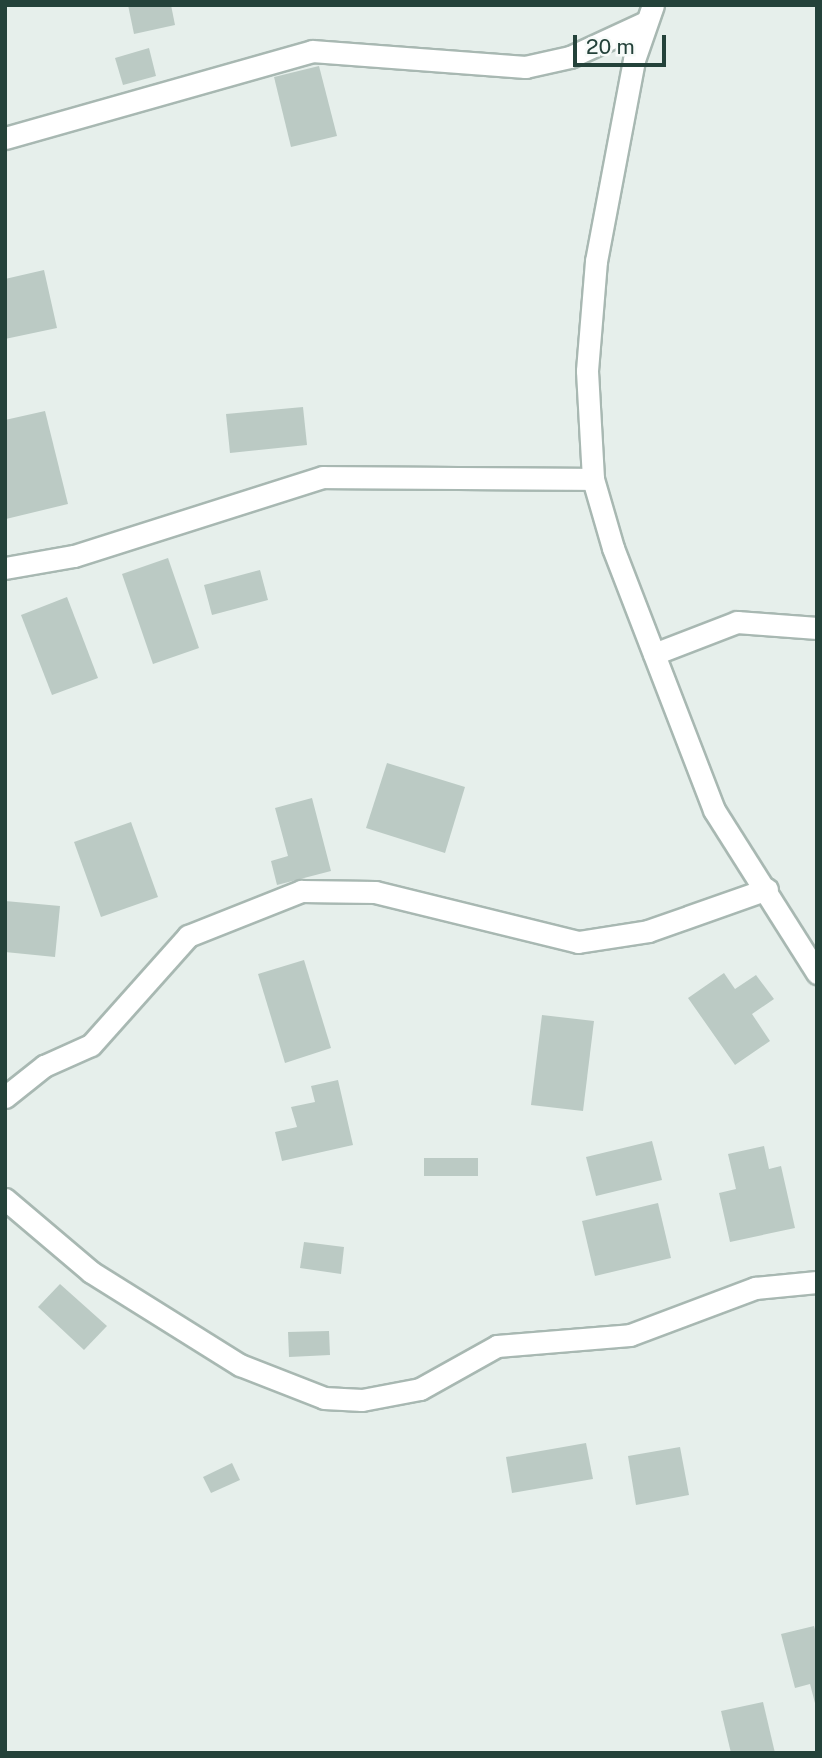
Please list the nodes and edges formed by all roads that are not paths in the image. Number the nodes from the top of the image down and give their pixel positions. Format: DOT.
graph roads {
  1 [pos="648,14"];
  2 [pos="5,138"];
  3 [pos="593,480"];
  4 [pos="5,568"];
  5 [pos="817,628"];
  6 [pos="654,654"];
  7 [pos="767,889"];
  8 [pos="817,973"];
  9 [pos="5,1097"];
  10 [pos="5,1199"];
  11 [pos="817,1282"];
  1 -- 2 [label="street"];
  1 -- 3 [label="street"];
  3 -- 4 [label="street"];
  3 -- 6 [label="street"];
  5 -- 6 [label="street"];
  6 -- 7 [label="street"];
  7 -- 8 [label="street"];
  7 -- 9 [label="street"];
  10 -- 11 [label="street"];
}
